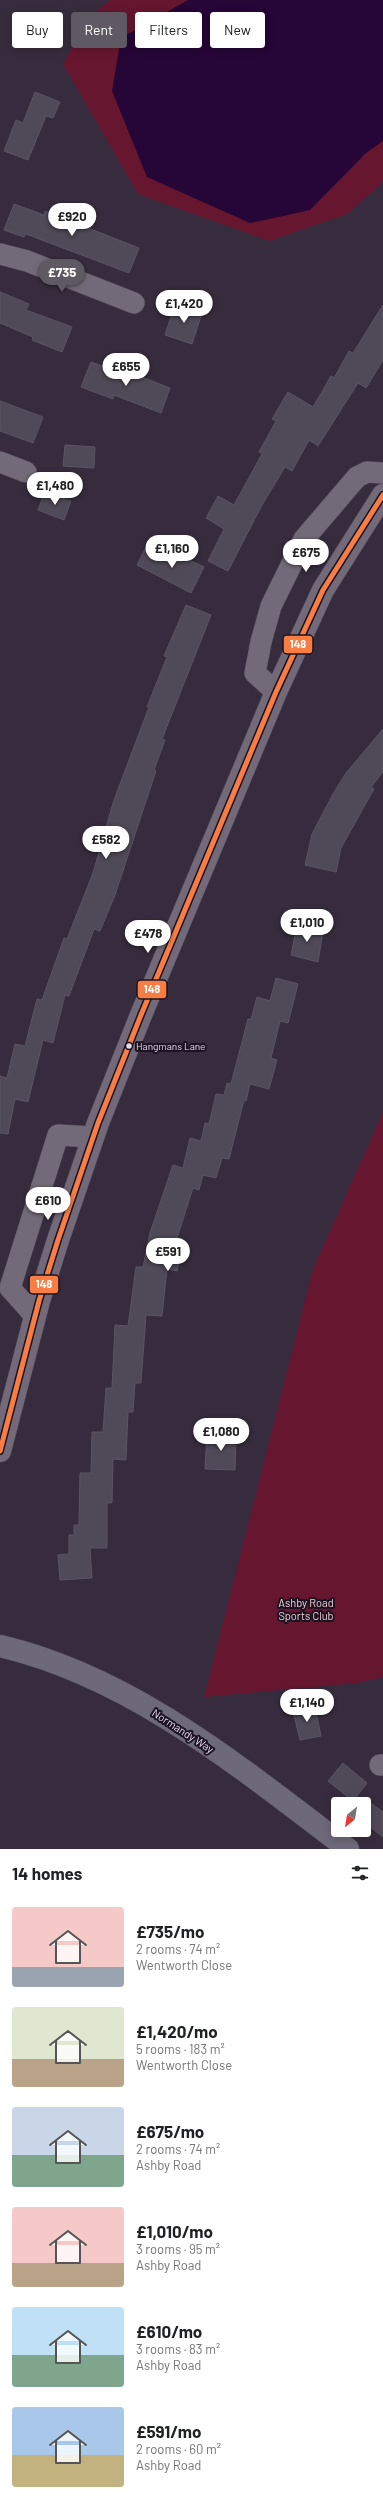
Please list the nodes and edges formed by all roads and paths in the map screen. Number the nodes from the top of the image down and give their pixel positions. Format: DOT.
graph roads {
  1 [pos="0,254"];
  2 [pos="134,303"];
  3 [pos="0,462"];
  4 [pos="26,472"];
  5 [pos="383,473"];
  6 [pos="383,495"];
  7 [pos="276,692"];
  8 [pos="93,1137"];
  9 [pos="35,1316"];
  10 [pos="0,1451"];
  11 [pos="0,1646"];
  12 [pos="348,1849"];
  1 -- 2 [label="street"];
  3 -- 4 [label="street"];
  5 -- 7 [label="street"];
  6 -- 7 [label="main road"];
  7 -- 8 [label="main road"];
  8 -- 9 [label="main road"];
  8 -- 9 [label="street"];
  9 -- 10 [label="main road"];
  11 -- 12 [label="main road, Normandy Way"];
}
